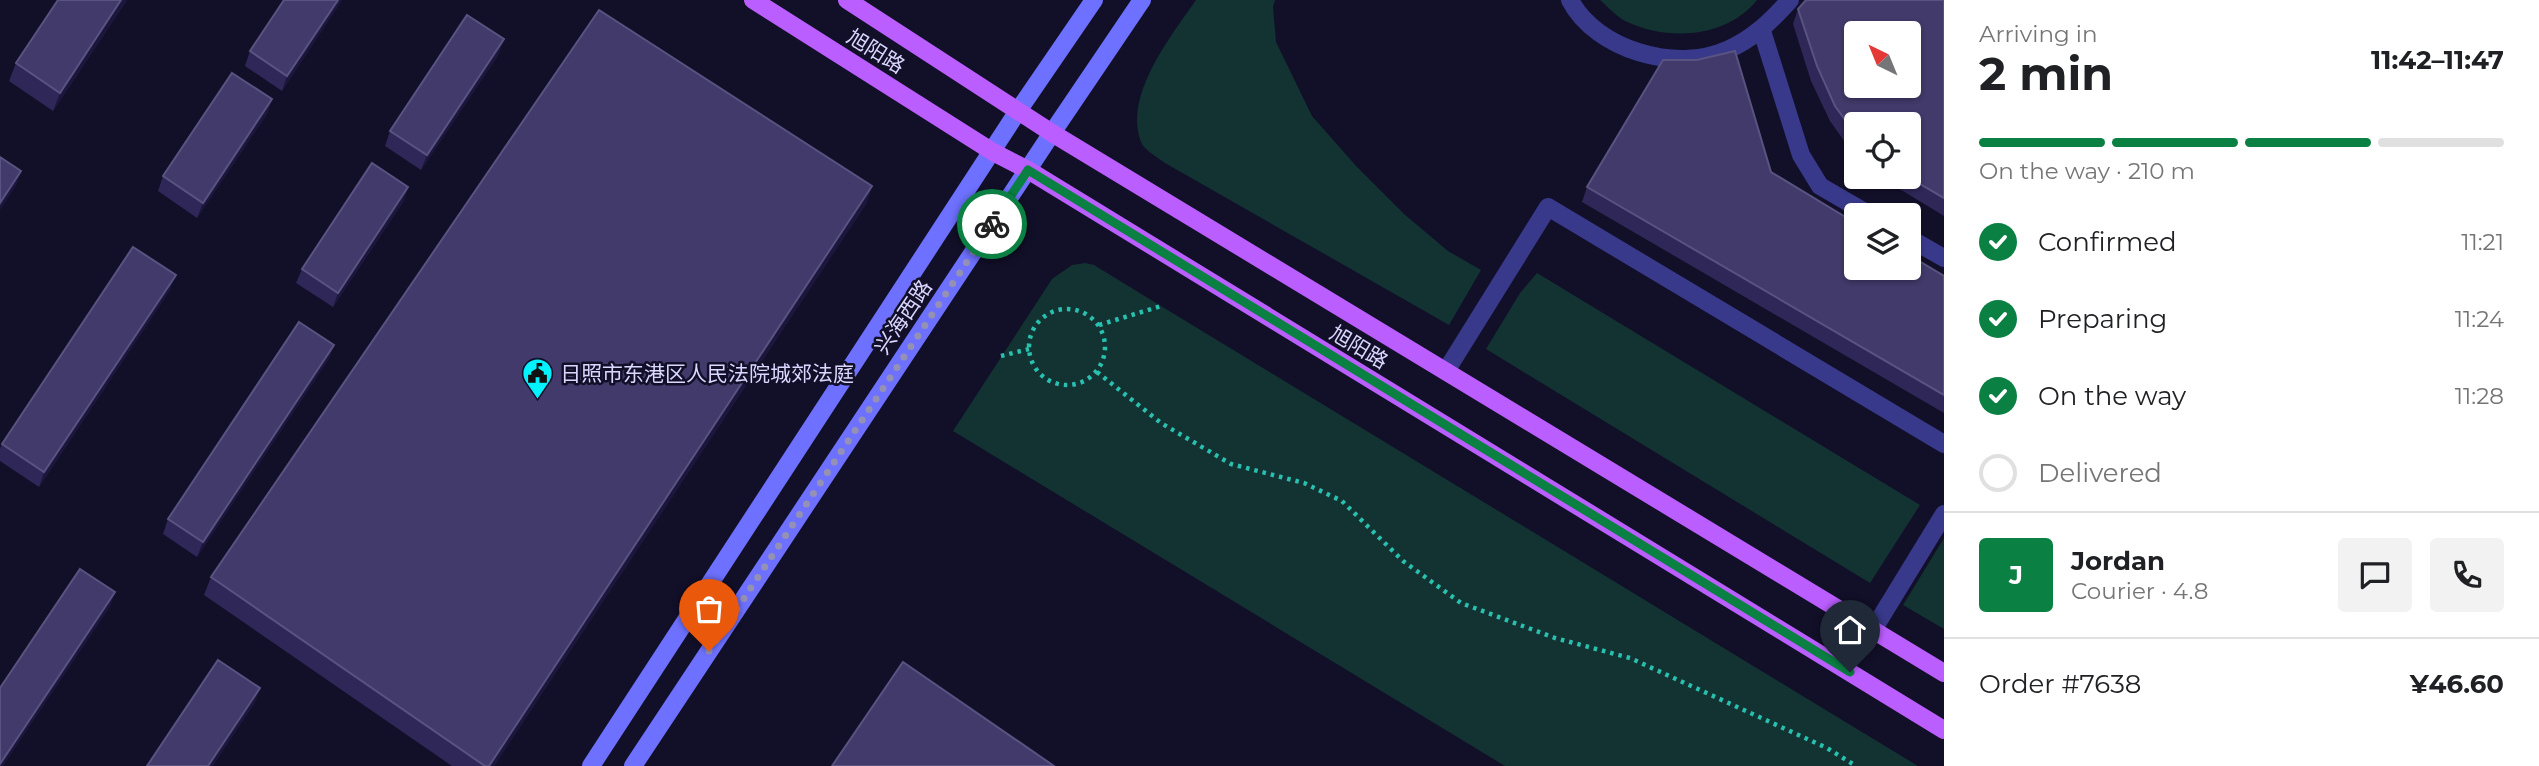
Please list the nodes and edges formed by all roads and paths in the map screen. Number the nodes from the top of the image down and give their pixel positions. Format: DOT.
graph roads {
  1 [pos="753,0"];
  2 [pos="847,0"];
  3 [pos="1094,0"];
  4 [pos="1142,0"];
  5 [pos="1570,0"];
  6 [pos="1790,0"];
  7 [pos="1762,31"];
  8 [pos="1018,111"];
  9 [pos="1052,133"];
  10 [pos="993,152"];
  11 [pos="1028,170"];
  12 [pos="1849,203"];
  13 [pos="1921,245"];
  14 [pos="1944,258"];
  15 [pos="1161,306"];
  16 [pos="1099,326"];
  17 [pos="1029,349"];
  18 [pos="1001,356"];
  19 [pos="1446,371"];
  20 [pos="1097,372"];
  21 [pos="1944,444"];
  22 [pos="1944,514"];
  23 [pos="1873,629"];
  24 [pos="1944,673"];
  25 [pos="1944,730"];
  26 [pos="591,766"];
  27 [pos="633,766"];
  28 [pos="1856,766"];
  1 -- 10 [label="main road, 旭阳路"];
  2 -- 8 [label="main road, 旭阳路"];
  3 -- 8 [label="main road, 兴海西路"];
  4 -- 9 [label="main road, 兴海西路"];
  5 -- 7 [label="lane"];
  6 -- 7 [label="lane"];
  7 -- 12 [label="lane"];
  8 -- 9 [label="main road, 旭阳路"];
  8 -- 10 [label="main road, 兴海西路"];
  9 -- 11 [label="main road, 兴海西路"];
  9 -- 19 [label="main road, 旭阳路"];
  10 -- 11 [label="main road, 旭阳路"];
  10 -- 26 [label="main road, 兴海西路"];
  11 -- 25 [label="main road, 旭阳路"];
  11 -- 27 [label="main road, 兴海西路"];
  13 -- 14 [label="lane"];
  15 -- 16 [label="path"];
  16 -- 17 [label="path"];
  16 -- 20 [label="path"];
  17 -- 18 [label="path"];
  17 -- 20 [label="path"];
  19 -- 21 [label="lane"];
  19 -- 23 [label="main road, 旭阳路"];
  20 -- 28 [label="path"];
  22 -- 23 [label="lane"];
  23 -- 24 [label="main road, 旭阳路"];
}
